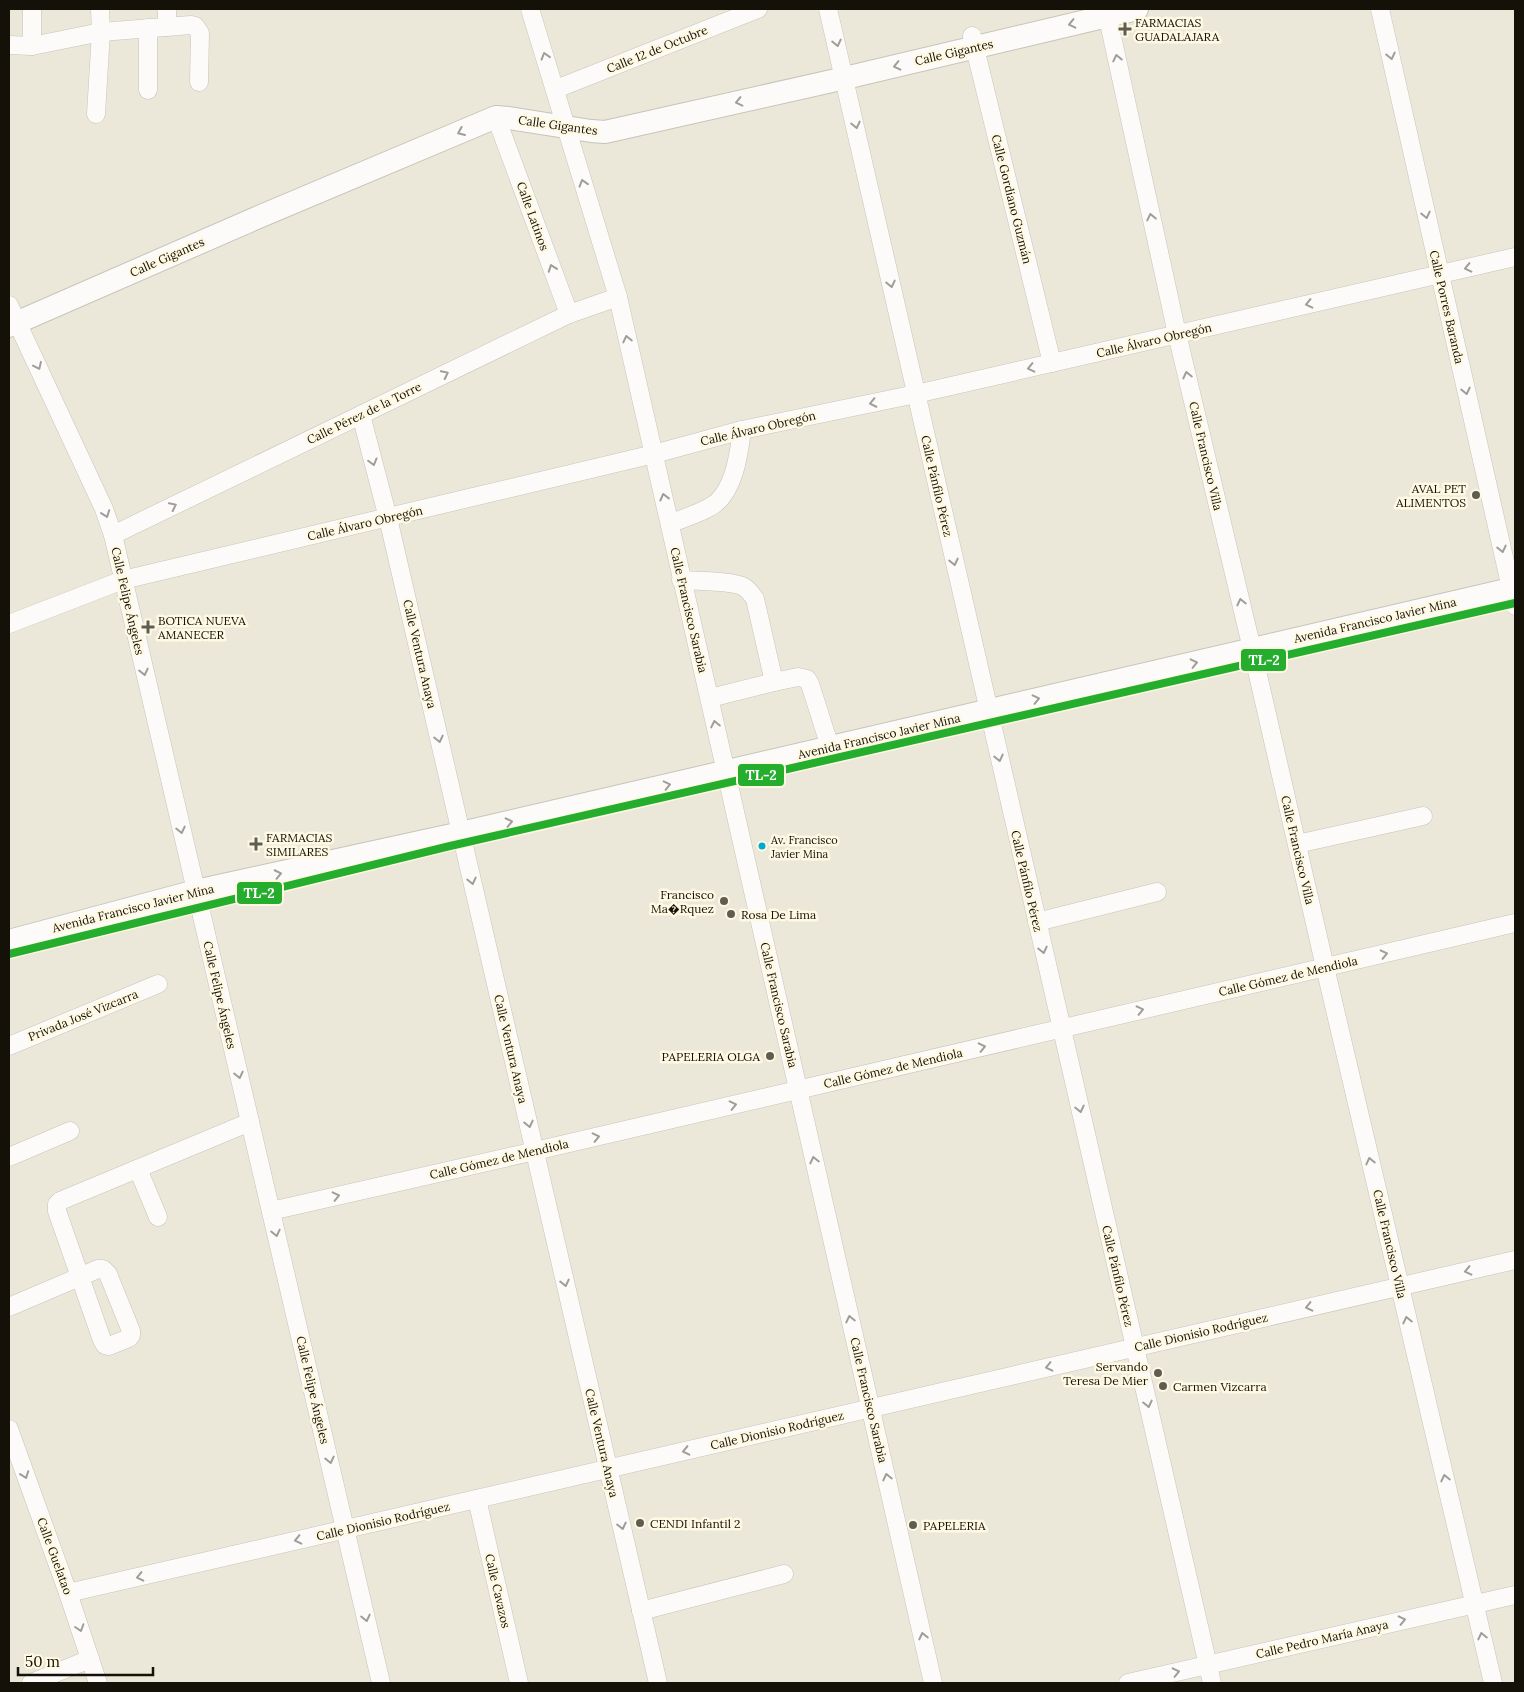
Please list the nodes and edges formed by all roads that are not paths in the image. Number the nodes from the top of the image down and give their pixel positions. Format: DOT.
graph roads {
  1 [pos="32,9"];
  2 [pos="100,9"];
  3 [pos="167,9"];
  4 [pos="530,9"];
  5 [pos="758,9"];
  6 [pos="828,9"];
  7 [pos="1137,9"];
  8 [pos="1380,9"];
  9 [pos="1107,12"];
  10 [pos="167,27"];
  11 [pos="148,28"];
  12 [pos="100,32"];
  13 [pos="974,42"];
  14 [pos="9,45"];
  15 [pos="32,46"];
  16 [pos="845,78"];
  17 [pos="199,82"];
  18 [pos="148,90"];
  19 [pos="556,90"];
  20 [pos="96,114"];
  21 [pos="496,117"];
  22 [pos="567,128"];
  23 [pos="1515,257"];
  24 [pos="1440,275"];
  25 [pos="618,297"];
  26 [pos="569,314"];
  27 [pos="12,318"];
  28 [pos="1177,334"];
  29 [pos="1052,363"];
  30 [pos="916,394"];
  31 [pos="361,415"];
  32 [pos="742,430"];
  33 [pos="654,454"];
  34 [pos="388,518"];
  35 [pos="670,524"];
  36 [pos="113,535"];
  37 [pos="123,580"];
  38 [pos="681,580"];
  39 [pos="1514,594"];
  40 [pos="9,624"];
  41 [pos="1252,649"];
  42 [pos="774,682"];
  43 [pos="710,698"];
  44 [pos="988,710"];
  45 [pos="830,748"];
  46 [pos="726,772"];
  47 [pos="1423,816"];
  48 [pos="461,833"];
  49 [pos="1297,844"];
  50 [pos="196,891"];
  51 [pos="1157,892"];
  52 [pos="1037,922"];
  53 [pos="1515,923"];
  54 [pos="9,941"];
  55 [pos="1325,967"];
  56 [pos="158,984"];
  57 [pos="1061,1028"];
  58 [pos="9,1046"];
  59 [pos="798,1090"];
  60 [pos="250,1122"];
  61 [pos="70,1131"];
  62 [pos="535,1151"];
  63 [pos="9,1157"];
  64 [pos="138,1170"];
  65 [pos="271,1211"];
  66 [pos="158,1217"];
  67 [pos="1515,1260"];
  68 [pos="1399,1287"];
  69 [pos="9,1307"];
  70 [pos="1135,1348"];
  71 [pos="871,1408"];
  72 [pos="9,1429"];
  73 [pos="608,1469"];
  74 [pos="477,1499"];
  75 [pos="346,1529"];
  76 [pos="784,1574"];
  77 [pos="68,1593"];
  78 [pos="1515,1595"];
  79 [pos="1474,1604"];
  80 [pos="641,1611"];
  81 [pos="90,1659"];
  82 [pos="1208,1665"];
  83 [pos="31,1683"];
  84 [pos="98,1683"];
  85 [pos="381,1683"];
  86 [pos="519,1683"];
  87 [pos="658,1683"];
  88 [pos="933,1683"];
  89 [pos="1128,1683"];
  90 [pos="1212,1683"];
  91 [pos="1493,1683"];
  1 -- 15 [label="street"];
  2 -- 12 [label="street"];
  3 -- 10 [label="street"];
  19 -- 4 [label="street, Calle Francisco Sarabia, one-way"];
  5 -- 19 [label="street, Calle 12 de Octubre"];
  6 -- 16 [label="street, Calle Pánfilo Pérez, one-way"];
  7 -- 9 [label="main road, Calle Gigantes"];
  8 -- 24 [label="street, Calle Porres Baranda, one-way"];
  9 -- 13 [label="main road, Calle Gigantes, one-way"];
  28 -- 9 [label="street, Calle Francisco Villa, one-way"];
  10 -- 11 [label="street"];
  10 -- 17 [label="street"];
  11 -- 12 [label="street"];
  11 -- 18 [label="street"];
  12 -- 15 [label="street"];
  12 -- 20 [label="street"];
  13 -- 16 [label="main road, Calle Gigantes, one-way"];
  13 -- 29 [label="street, Calle Gordiano Guzmán"];
  14 -- 15 [label="street"];
  16 -- 22 [label="main road, Calle Gigantes, one-way"];
  16 -- 30 [label="street, Calle Pánfilo Pérez, one-way"];
  19 -- 22 [label="street, Calle Francisco Sarabia"];
  21 -- 22 [label="main road, Calle Gigantes"];
  26 -- 21 [label="street, Calle Latinos, one-way"];
  21 -- 27 [label="main road, Calle Gigantes, one-way"];
  25 -- 22 [label="street, Calle Francisco Sarabia, one-way"];
  23 -- 24 [label="street, Calle Álvaro Obregón, one-way"];
  24 -- 28 [label="street, Calle Álvaro Obregón, one-way"];
  24 -- 39 [label="street, Calle Porres Baranda, one-way"];
  25 -- 26 [label="street, Calle Pérez de la Torre"];
  33 -- 25 [label="street, Calle Francisco Sarabia, one-way"];
  31 -- 26 [label="street, Calle Pérez de la Torre, one-way"];
  27 -- 36 [label="street, Calle Felipe Ángeles, one-way"];
  28 -- 29 [label="street, Calle Álvaro Obregón"];
  41 -- 28 [label="street, Calle Francisco Villa, one-way"];
  29 -- 30 [label="street, Calle Álvaro Obregón, one-way"];
  30 -- 32 [label="street, Calle Álvaro Obregón, one-way"];
  30 -- 44 [label="street, Calle Pánfilo Pérez, one-way"];
  31 -- 34 [label="street, Calle Ventura Anaya, one-way"];
  36 -- 31 [label="street, Calle Pérez de la Torre, one-way"];
  32 -- 33 [label="street, Calle Álvaro Obregón"];
  32 -- 35 [label="street"];
  33 -- 34 [label="street, Calle Álvaro Obregón"];
  35 -- 33 [label="street, Calle Francisco Sarabia, one-way"];
  34 -- 37 [label="street, Calle Álvaro Obregón"];
  34 -- 48 [label="street, Calle Ventura Anaya, one-way"];
  35 -- 38 [label="street, Calle Francisco Sarabia"];
  36 -- 37 [label="street, Calle Felipe Ángeles"];
  37 -- 40 [label="street, Calle Álvaro Obregón"];
  37 -- 50 [label="street, Calle Felipe Ángeles, one-way"];
  38 -- 42 [label="street"];
  38 -- 43 [label="street, Calle Francisco Sarabia"];
  39 -- 41 [label="main road, Avenida Francisco Javier Mina"];
  44 -- 41 [label="main road, Avenida Francisco Javier Mina, one-way"];
  41 -- 49 [label="street, Calle Francisco Villa"];
  42 -- 43 [label="street"];
  42 -- 45 [label="street"];
  46 -- 43 [label="street, Calle Francisco Sarabia, one-way"];
  44 -- 45 [label="main road, Avenida Francisco Javier Mina"];
  44 -- 52 [label="street, Calle Pánfilo Pérez, one-way"];
  45 -- 46 [label="main road, Avenida Francisco Javier Mina"];
  48 -- 46 [label="main road, Avenida Francisco Javier Mina, one-way"];
  46 -- 59 [label="street, Calle Francisco Sarabia"];
  47 -- 49 [label="street"];
  50 -- 48 [label="main road, Avenida Francisco Javier Mina, one-way"];
  48 -- 62 [label="street, Calle Ventura Anaya, one-way"];
  49 -- 55 [label="street, Calle Francisco Villa"];
  50 -- 54 [label="main road, Avenida Francisco Javier Mina"];
  50 -- 60 [label="street, Calle Felipe Ángeles, one-way"];
  51 -- 52 [label="street"];
  52 -- 57 [label="street, Calle Pánfilo Pérez, one-way"];
  55 -- 53 [label="street, Calle Gómez de Mendiola, one-way"];
  57 -- 55 [label="street, Calle Gómez de Mendiola, one-way"];
  68 -- 55 [label="street, Calle Francisco Villa, one-way"];
  56 -- 58 [label="street, Privada José Vizcarra"];
  59 -- 57 [label="street, Calle Gómez de Mendiola, one-way"];
  57 -- 70 [label="street, Calle Pánfilo Pérez, one-way"];
  62 -- 59 [label="street, Calle Gómez de Mendiola, one-way"];
  71 -- 59 [label="street, Calle Francisco Sarabia, one-way"];
  60 -- 64 [label="street"];
  60 -- 65 [label="street, Calle Felipe Ángeles"];
  61 -- 63 [label="street"];
  65 -- 62 [label="street, Calle Gómez de Mendiola, one-way"];
  62 -- 73 [label="street, Calle Ventura Anaya, one-way"];
  64 -- 66 [label="street"];
  64 -- 69 [label="street"];
  65 -- 75 [label="street, Calle Felipe Ángeles, one-way"];
  67 -- 68 [label="street, Calle Dionisio Rodríguez, one-way"];
  68 -- 70 [label="street, Calle Dionisio Rodríguez, one-way"];
  79 -- 68 [label="street, Calle Francisco Villa, one-way"];
  70 -- 71 [label="street, Calle Dionisio Rodríguez, one-way"];
  70 -- 82 [label="street, Calle Pánfilo Pérez, one-way"];
  71 -- 73 [label="street, Calle Dionisio Rodríguez, one-way"];
  88 -- 71 [label="street, Calle Francisco Sarabia, one-way"];
  72 -- 77 [label="street, Calle Guelatao, one-way"];
  73 -- 74 [label="street, Calle Dionisio Rodríguez"];
  73 -- 80 [label="street, Calle Ventura Anaya, one-way"];
  74 -- 75 [label="street, Calle Dionisio Rodríguez"];
  74 -- 86 [label="street, Calle Cavazos"];
  75 -- 77 [label="street, Calle Dionisio Rodríguez, one-way"];
  75 -- 85 [label="street, Calle Felipe Ángeles, one-way"];
  76 -- 80 [label="street"];
  77 -- 81 [label="street, Calle Guelatao, one-way"];
  78 -- 79 [label="street, Calle Pedro María Anaya"];
  82 -- 79 [label="street, Calle Pedro María Anaya, one-way"];
  91 -- 79 [label="street, Calle Francisco Villa, one-way"];
  80 -- 87 [label="street, Calle Ventura Anaya"];
  81 -- 83 [label="street"];
  81 -- 84 [label="street, Calle Guelatao"];
  89 -- 82 [label="street, Calle Pedro María Anaya, one-way"];
  82 -- 90 [label="street, Calle Pánfilo Pérez"];
}
